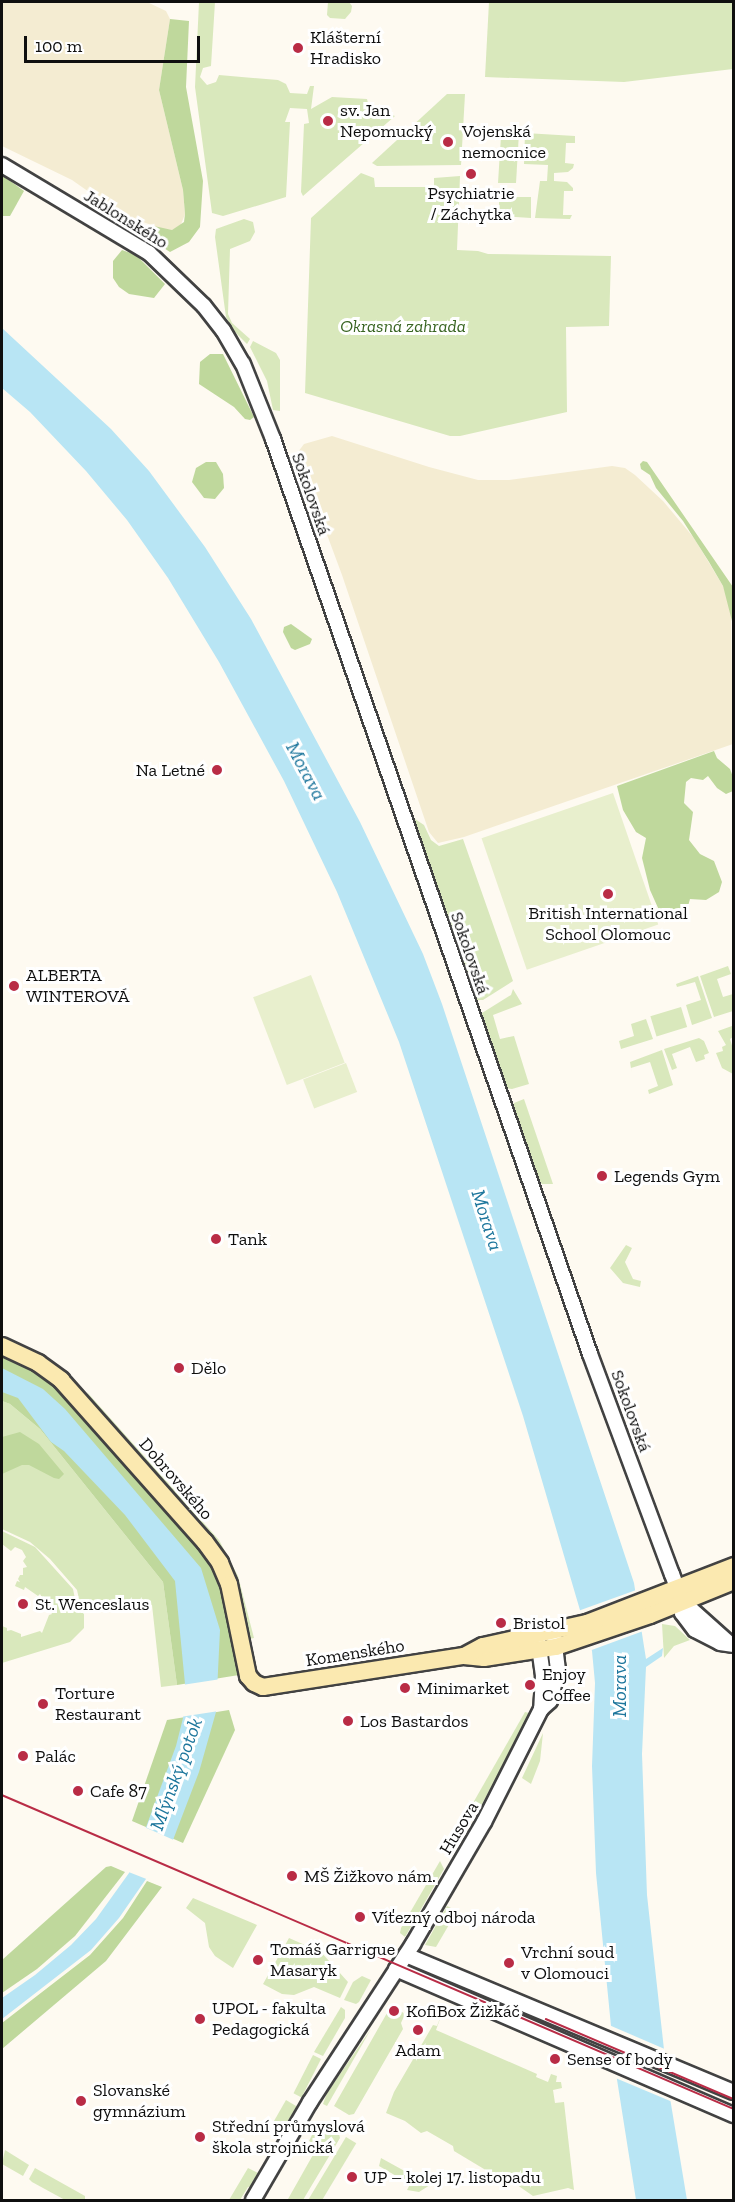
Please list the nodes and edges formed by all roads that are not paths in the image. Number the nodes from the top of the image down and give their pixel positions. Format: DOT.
graph roads {
  1 [pos="2,165"];
  2 [pos="216,321"];
  3 [pos="2,1346"];
  4 [pos="734,1566"];
  5 [pos="734,1581"];
  6 [pos="680,1595"];
  7 [pos="659,1604"];
  8 [pos="553,1640"];
  9 [pos="732,1645"];
  10 [pos="254,1683"];
  11 [pos="401,1962"];
  12 [pos="734,2092"];
  13 [pos="734,2115"];
  14 [pos="253,2200"];
  1 -- 2 [label="street, Jablonského"];
  2 -- 6 [label="street, Sokolovská"];
  3 -- 10 [label="main road, Dobrovského"];
  4 -- 6 [label="main road"];
  5 -- 6 [label="main road"];
  6 -- 7 [label="main road"];
  6 -- 9 [label="street"];
  7 -- 8 [label="main road"];
  7 -- 8 [label="main road, Komenského"];
  8 -- 10 [label="main road, Komenského"];
  8 -- 11 [label="street, Husova"];
  11 -- 12 [label="street"];
  11 -- 13 [label="street"];
  11 -- 14 [label="street, Husova"];
}
